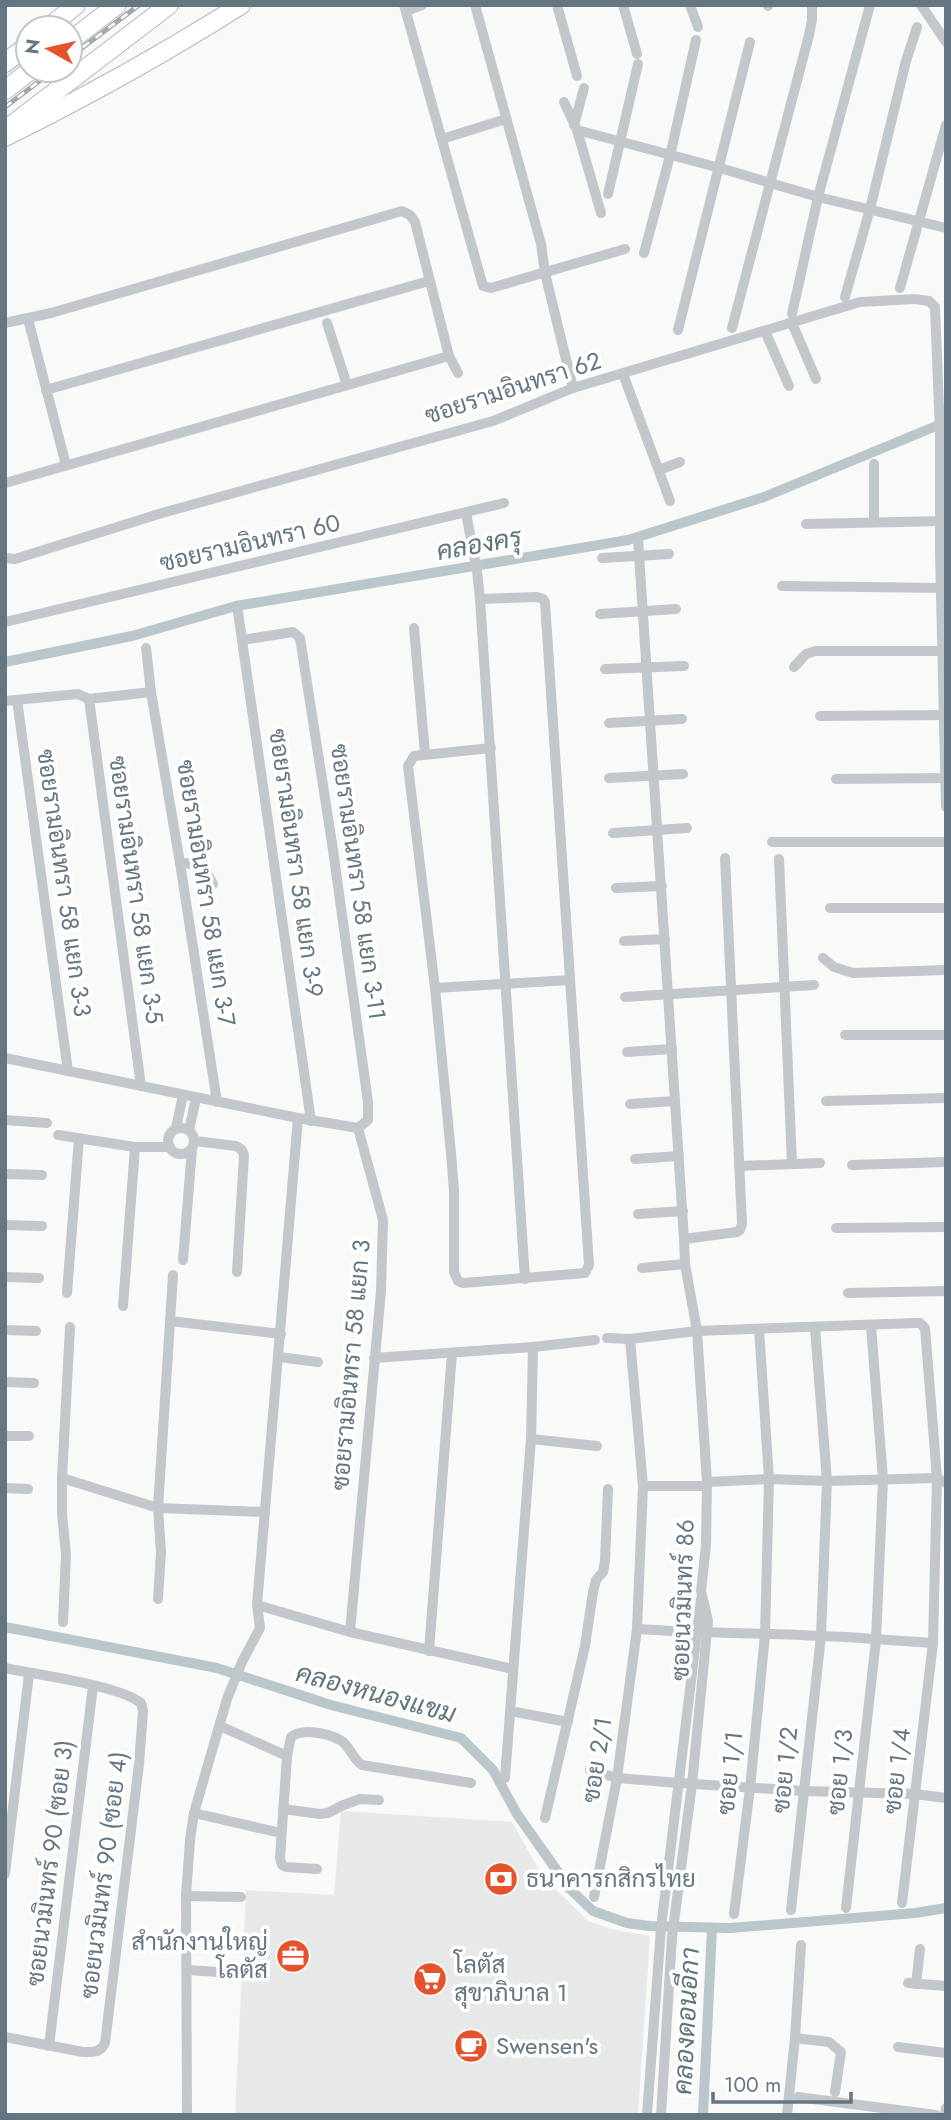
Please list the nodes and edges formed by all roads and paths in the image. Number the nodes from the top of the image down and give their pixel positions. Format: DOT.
graph roads {
  1 [pos="117,5"];
  2 [pos="169,5"];
  3 [pos="241,5"];
  4 [pos="422,5"];
  5 [pos="475,5"];
  6 [pos="557,5"];
  7 [pos="623,5"];
  8 [pos="691,5"];
  9 [pos="812,5"];
  10 [pos="870,5"];
  11 [pos="924,6"];
  12 [pos="405,8"];
  13 [pos="698,27"];
  14 [pos="917,27"];
  15 [pos="84,30"];
  16 [pos="696,40"];
  17 [pos="750,42"];
  18 [pos="946,42"];
  19 [pos="577,76"];
  20 [pos="584,88"];
  21 [pos="564,102"];
  22 [pos="506,119"];
  23 [pos="946,125"];
  24 [pos="576,128"];
  25 [pos="5,130"];
  26 [pos="5,137"];
  27 [pos="442,139"];
  28 [pos="619,143"];
  29 [pos="670,156"];
  30 [pos="720,168"];
  31 [pos="769,183"];
  32 [pos="608,194"];
  33 [pos="818,197"];
  34 [pos="870,209"];
  35 [pos="601,214"];
  36 [pos="919,222"];
  37 [pos="946,229"];
  38 [pos="625,249"];
  39 [pos="644,253"];
  40 [pos="545,273"];
  41 [pos="429,281"];
  42 [pos="900,288"];
  43 [pos="845,297"];
  44 [pos="28,319"];
  45 [pos="792,319"];
  46 [pos="5,323"];
  47 [pos="327,323"];
  48 [pos="732,328"];
  49 [pos="678,330"];
  50 [pos="765,331"];
  51 [pos="449,356"];
  52 [pos="457,373"];
  53 [pos="623,374"];
  54 [pos="816,379"];
  55 [pos="347,385"];
  56 [pos="789,386"];
  57 [pos="573,388"];
  58 [pos="46,390"];
  59 [pos="943,458"];
  60 [pos="680,462"];
  61 [pos="874,464"];
  62 [pos="66,465"];
  63 [pos="659,470"];
  64 [pos="5,483"];
  65 [pos="670,501"];
  66 [pos="504,503"];
  67 [pos="466,513"];
  68 [pos="943,521"];
  69 [pos="874,522"];
  70 [pos="806,524"];
  71 [pos="638,539"];
  72 [pos="669,554"];
  73 [pos="639,555"];
  74 [pos="5,558"];
  75 [pos="602,558"];
  76 [pos="782,586"];
  77 [pos="944,588"];
  78 [pos="481,599"];
  79 [pos="676,609"];
  80 [pos="643,611"];
  81 [pos="238,612"];
  82 [pos="600,614"];
  83 [pos="5,622"];
  84 [pos="414,628"];
  85 [pos="242,640"];
  86 [pos="146,648"];
  87 [pos="944,651"];
  88 [pos="684,666"];
  89 [pos="645,667"];
  90 [pos="794,667"];
  91 [pos="605,669"];
  92 [pos="151,692"];
  93 [pos="89,699"];
  94 [pos="17,700"];
  95 [pos="5,701"];
  96 [pos="945,715"];
  97 [pos="820,716"];
  98 [pos="682,719"];
  99 [pos="649,721"];
  100 [pos="609,723"];
  101 [pos="491,748"];
  102 [pos="425,754"];
  103 [pos="683,774"];
  104 [pos="654,776"];
  105 [pos="609,778"];
  106 [pos="945,778"];
  107 [pos="836,779"];
  108 [pos="946,807"];
  109 [pos="687,828"];
  110 [pos="657,830"];
  111 [pos="613,833"];
  112 [pos="772,842"];
  113 [pos="946,842"];
  114 [pos="725,858"];
  115 [pos="779,859"];
  116 [pos="180,863"];
  117 [pos="213,884"];
  118 [pos="662,886"];
  119 [pos="616,888"];
  120 [pos="830,908"];
  121 [pos="946,908"];
  122 [pos="665,939"];
  123 [pos="624,941"];
  124 [pos="823,958"];
  125 [pos="946,970"];
  126 [pos="570,980"];
  127 [pos="506,983"];
  128 [pos="814,985"];
  129 [pos="786,986"];
  130 [pos="435,988"];
  131 [pos="731,989"];
  132 [pos="669,993"];
  133 [pos="625,997"];
  134 [pos="845,1035"];
  135 [pos="946,1035"];
  136 [pos="672,1049"];
  137 [pos="627,1052"];
  138 [pos="5,1058"];
  139 [pos="68,1071"];
  140 [pos="141,1086"];
  141 [pos="183,1095"];
  142 [pos="196,1098"];
  143 [pos="946,1098"];
  144 [pos="675,1101"];
  145 [pos="826,1101"];
  146 [pos="217,1102"];
  147 [pos="630,1104"];
  148 [pos="298,1118"];
  149 [pos="5,1120"];
  150 [pos="311,1121"];
  151 [pos="47,1124"];
  152 [pos="176,1128"];
  153 [pos="358,1128"];
  154 [pos="189,1130"];
  155 [pos="58,1135"];
  156 [pos="79,1138"];
  157 [pos="193,1145"];
  158 [pos="135,1147"];
  159 [pos="170,1147"];
  160 [pos="680,1156"];
  161 [pos="635,1159"];
  162 [pos="946,1162"];
  163 [pos="792,1163"];
  164 [pos="820,1163"];
  165 [pos="852,1165"];
  166 [pos="739,1166"];
  167 [pos="5,1174"];
  168 [pos="43,1175"];
  169 [pos="683,1211"];
  170 [pos="638,1214"];
  171 [pos="5,1226"];
  172 [pos="42,1226"];
  173 [pos="946,1227"];
  174 [pos="836,1228"];
  175 [pos="684,1239"];
  176 [pos="183,1260"];
  177 [pos="685,1264"];
  178 [pos="642,1268"];
  179 [pos="237,1272"];
  180 [pos="173,1275"];
  181 [pos="5,1277"];
  182 [pos="39,1278"];
  183 [pos="525,1279"];
  184 [pos="946,1292"];
  185 [pos="67,1293"];
  186 [pos="848,1293"];
  187 [pos="124,1306"];
  188 [pos="170,1321"];
  189 [pos="871,1326"];
  190 [pos="71,1327"];
  191 [pos="815,1328"];
  192 [pos="759,1329"];
  193 [pos="5,1330"];
  194 [pos="36,1331"];
  195 [pos="697,1331"];
  196 [pos="281,1334"];
  197 [pos="607,1338"];
  198 [pos="630,1339"];
  199 [pos="595,1340"];
  200 [pos="533,1348"];
  201 [pos="452,1353"];
  202 [pos="279,1357"];
  203 [pos="374,1357"];
  204 [pos="318,1362"];
  205 [pos="5,1382"];
  206 [pos="34,1382"];
  207 [pos="5,1436"];
  208 [pos="29,1436"];
  209 [pos="531,1439"];
  210 [pos="597,1446"];
  211 [pos="62,1478"];
  212 [pos="769,1479"];
  213 [pos="883,1479"];
  214 [pos="827,1481"];
  215 [pos="942,1481"];
  216 [pos="707,1484"];
  217 [pos="643,1486"];
  218 [pos="5,1488"];
  219 [pos="29,1489"];
  220 [pos="608,1489"];
  221 [pos="158,1508"];
  222 [pos="265,1512"];
  223 [pos="158,1599"];
  224 [pos="257,1605"];
  225 [pos="63,1622"];
  226 [pos="637,1629"];
  227 [pos="350,1632"];
  228 [pos="702,1633"];
  229 [pos="765,1635"];
  230 [pos="821,1636"];
  231 [pos="876,1640"];
  232 [pos="933,1643"];
  233 [pos="429,1651"];
  234 [pos="5,1668"];
  235 [pos="513,1669"];
  236 [pos="29,1674"];
  237 [pos="93,1686"];
  238 [pos="510,1711"];
  239 [pos="568,1721"];
  240 [pos="220,1726"];
  241 [pos="287,1756"];
  242 [pos="590,1770"];
  243 [pos="505,1778"];
  244 [pos="617,1778"];
  245 [pos="471,1783"];
  246 [pos="679,1783"];
  247 [pos="692,1784"];
  248 [pos="750,1788"];
  249 [pos="804,1791"];
  250 [pos="859,1792"];
  251 [pos="915,1794"];
  252 [pos="946,1798"];
  253 [pos="379,1800"];
  254 [pos="283,1809"];
  255 [pos="194,1813"];
  256 [pos="545,1818"];
  257 [pos="281,1833"];
  258 [pos="317,1869"];
  259 [pos="5,1874"];
  260 [pos="186,1896"];
  261 [pos="241,1897"];
  262 [pos="594,1897"];
  263 [pos="902,1903"];
  264 [pos="846,1908"];
  265 [pos="791,1910"];
  266 [pos="734,1914"];
  267 [pos="661,1927"];
  268 [pos="673,1928"];
  269 [pos="801,1945"];
  270 [pos="920,1949"];
  271 [pos="187,1970"];
  272 [pos="235,1973"];
  273 [pos="946,1986"];
  274 [pos="5,2037"];
  275 [pos="795,2038"];
  276 [pos="49,2046"];
  277 [pos="898,2047"];
  278 [pos="946,2053"];
  279 [pos="835,2092"];
  280 [pos="798,2097"];
  281 [pos="946,2108"];
  282 [pos="187,2115"];
  283 [pos="647,2115"];
  284 [pos="661,2115"];
  285 [pos="787,2115"];
  286 [pos="936,2115"];
  287 [pos="945,2115"];
  1 -- 15 [label="main road"];
  2 -- 25 [label="main road"];
  3 -- 26 [label="main road"];
  4 -- 12 [label="street"];
  5 -- 22 [label="street"];
  6 -- 19 [label="street"];
  7 -- 28 [label="street"];
  8 -- 13 [label="street"];
  9 -- 31 [label="street"];
  10 -- 33 [label="street"];
  11 -- 18 [label="street"];
  12 -- 27 [label="street"];
  14 -- 34 [label="street"];
  16 -- 29 [label="street"];
  17 -- 30 [label="street"];
  20 -- 24 [label="street"];
  21 -- 24 [label="street"];
  22 -- 27 [label="street"];
  22 -- 40 [label="street"];
  23 -- 36 [label="street"];
  24 -- 28 [label="street"];
  24 -- 35 [label="street"];
  27 -- 40 [label="street"];
  28 -- 29 [label="street"];
  28 -- 32 [label="street"];
  29 -- 30 [label="street"];
  29 -- 39 [label="street"];
  30 -- 31 [label="street"];
  30 -- 49 [label="street"];
  31 -- 33 [label="street"];
  31 -- 48 [label="street"];
  33 -- 34 [label="street"];
  33 -- 45 [label="street"];
  34 -- 36 [label="street"];
  34 -- 43 [label="street"];
  36 -- 37 [label="street"];
  36 -- 42 [label="street"];
  38 -- 40 [label="street"];
  40 -- 57 [label="street"];
  41 -- 44 [label="street"];
  41 -- 51 [label="street"];
  41 -- 58 [label="street"];
  44 -- 46 [label="street"];
  44 -- 58 [label="street"];
  45 -- 50 [label="street, ซอยรามอินทรา 62"];
  45 -- 54 [label="street"];
  45 -- 59 [label="street, ซอยรามอินทรา 62"];
  47 -- 55 [label="street"];
  50 -- 53 [label="street, ซอยรามอินทรา 62"];
  50 -- 56 [label="street"];
  51 -- 52 [label="street"];
  51 -- 55 [label="street"];
  53 -- 57 [label="street, ซอยรามอินทรา 62"];
  53 -- 63 [label="street"];
  55 -- 62 [label="street"];
  57 -- 74 [label="street, ซอยรามอินทรา 62"];
  58 -- 62 [label="street"];
  59 -- 68 [label="street"];
  60 -- 63 [label="street"];
  61 -- 69 [label="street"];
  62 -- 64 [label="street"];
  63 -- 65 [label="street"];
  66 -- 67 [label="street, ซอยรามอินทรา 60"];
  67 -- 78 [label="street"];
  67 -- 83 [label="street, ซอยรามอินทรา 60"];
  68 -- 69 [label="street"];
  68 -- 77 [label="street"];
  69 -- 70 [label="street"];
  71 -- 73 [label="street, ซอยนวมินทร์ 86"];
  72 -- 73 [label="street"];
  73 -- 75 [label="street"];
  73 -- 80 [label="street, ซอยนวมินทร์ 86"];
  76 -- 77 [label="street"];
  77 -- 87 [label="street"];
  78 -- 101 [label="street"];
  78 -- 126 [label="street"];
  79 -- 80 [label="street"];
  80 -- 82 [label="street"];
  80 -- 89 [label="street, ซอยนวมินทร์ 86"];
  81 -- 85 [label="street, ซอยรามอินทรา 58 แยก 3-9"];
  84 -- 102 [label="street"];
  85 -- 150 [label="street, ซอยรามอินทรา 58 แยก 3-9"];
  85 -- 153 [label="street, ซอยรามอินทรา 58 แยก 3-11"];
  86 -- 92 [label="street, ซอยรามอินทรา 58 แยก 3-7"];
  87 -- 90 [label="street"];
  87 -- 96 [label="street"];
  88 -- 89 [label="street"];
  89 -- 91 [label="street"];
  89 -- 99 [label="street, ซอยนวมินทร์ 86"];
  92 -- 93 [label="street"];
  92 -- 116 [label="street, ซอยรามอินทรา 58 แยก 3-7"];
  93 -- 94 [label="street"];
  93 -- 140 [label="street, ซอยรามอินทรา 58 แยก 3-5"];
  94 -- 95 [label="street"];
  94 -- 139 [label="street, ซอยรามอินทรา 58 แยก 3-3"];
  96 -- 97 [label="street"];
  96 -- 106 [label="street"];
  98 -- 99 [label="street"];
  99 -- 100 [label="street"];
  99 -- 104 [label="street, ซอยนวมินทร์ 86"];
  101 -- 102 [label="street"];
  101 -- 127 [label="street"];
  102 -- 130 [label="street"];
  103 -- 104 [label="street"];
  104 -- 105 [label="street"];
  104 -- 110 [label="street, ซอยนวมินทร์ 86"];
  106 -- 107 [label="street"];
  106 -- 108 [label="street"];
  109 -- 110 [label="street"];
  110 -- 111 [label="street"];
  110 -- 118 [label="street, ซอยนวมินทร์ 86"];
  112 -- 113 [label="street"];
  114 -- 131 [label="street"];
  115 -- 129 [label="street"];
  116 -- 117 [label="street"];
  116 -- 146 [label="street, ซอยรามอินทรา 58 แยก 3-7"];
  118 -- 119 [label="street"];
  118 -- 122 [label="street, ซอยนวมินทร์ 86"];
  120 -- 121 [label="street"];
  122 -- 123 [label="street"];
  122 -- 132 [label="street, ซอยนวมินทร์ 86"];
  124 -- 125 [label="street"];
  126 -- 127 [label="street"];
  126 -- 183 [label="street"];
  127 -- 130 [label="street"];
  127 -- 183 [label="street"];
  128 -- 129 [label="street"];
  129 -- 131 [label="street"];
  129 -- 163 [label="street"];
  130 -- 183 [label="street"];
  131 -- 132 [label="street"];
  131 -- 166 [label="street"];
  132 -- 133 [label="street"];
  132 -- 136 [label="street, ซอยนวมินทร์ 86"];
  134 -- 135 [label="street"];
  136 -- 137 [label="street"];
  136 -- 144 [label="street, ซอยนวมินทร์ 86"];
  138 -- 139 [label="street"];
  139 -- 140 [label="street"];
  140 -- 141 [label="street"];
  141 -- 142 [label="street"];
  141 -- 152 [label="street"];
  142 -- 146 [label="street"];
  142 -- 154 [label="street"];
  143 -- 145 [label="street"];
  144 -- 147 [label="street"];
  144 -- 160 [label="street, ซอยนวมินทร์ 86"];
  146 -- 148 [label="street"];
  148 -- 150 [label="street"];
  148 -- 196 [label="street"];
  149 -- 151 [label="street"];
  150 -- 153 [label="street"];
  152 -- 154 [label="street"];
  152 -- 159 [label="street"];
  153 -- 203 [label="street, ซอยรามอินทรา 58 แยก 3"];
  154 -- 157 [label="street"];
  155 -- 156 [label="street"];
  156 -- 158 [label="street"];
  156 -- 185 [label="street"];
  157 -- 159 [label="street"];
  157 -- 176 [label="street"];
  157 -- 179 [label="street"];
  158 -- 159 [label="street"];
  158 -- 187 [label="street"];
  160 -- 161 [label="street"];
  160 -- 169 [label="street, ซอยนวมินทร์ 86"];
  162 -- 165 [label="street"];
  163 -- 164 [label="street"];
  163 -- 166 [label="street"];
  166 -- 175 [label="street"];
  167 -- 168 [label="street"];
  169 -- 170 [label="street"];
  169 -- 175 [label="street, ซอยนวมินทร์ 86"];
  171 -- 172 [label="street"];
  173 -- 174 [label="street"];
  175 -- 177 [label="street, ซอยนวมินทร์ 86"];
  177 -- 178 [label="street"];
  177 -- 195 [label="street, ซอยนวมินทร์ 86"];
  180 -- 188 [label="street"];
  181 -- 182 [label="street"];
  184 -- 186 [label="street"];
  188 -- 196 [label="street"];
  188 -- 221 [label="street"];
  189 -- 191 [label="street"];
  189 -- 213 [label="street, ซอย 1/3"];
  189 -- 215 [label="street, ซอย 1/4"];
  190 -- 211 [label="street"];
  191 -- 192 [label="street"];
  191 -- 214 [label="street, ซอย 1/2"];
  192 -- 195 [label="street"];
  192 -- 212 [label="street, ซอย 1/1"];
  193 -- 194 [label="street"];
  195 -- 198 [label="street"];
  195 -- 216 [label="street, ซอยนวมินทร์ 86"];
  196 -- 202 [label="street"];
  197 -- 198 [label="street"];
  198 -- 217 [label="street, ซอย 2/1"];
  199 -- 200 [label="street"];
  200 -- 201 [label="street"];
  200 -- 209 [label="street"];
  201 -- 203 [label="street"];
  201 -- 233 [label="street"];
  202 -- 204 [label="street"];
  202 -- 222 [label="street"];
  203 -- 227 [label="street, ซอยรามอินทรา 58 แยก 3"];
  205 -- 206 [label="street"];
  207 -- 208 [label="street"];
  209 -- 210 [label="street"];
  209 -- 235 [label="street"];
  211 -- 221 [label="street"];
  211 -- 225 [label="street"];
  212 -- 214 [label="street"];
  212 -- 216 [label="street"];
  212 -- 229 [label="street, ซอย 1/1"];
  213 -- 214 [label="street"];
  213 -- 215 [label="street"];
  213 -- 231 [label="street, ซอย 1/3"];
  214 -- 230 [label="street, ซอย 1/2"];
  215 -- 232 [label="street, ซอย 1/4"];
  216 -- 217 [label="street"];
  216 -- 228 [label="street, ซอยนวมินทร์ 86"];
  217 -- 226 [label="street, ซอย 2/1"];
  218 -- 219 [label="street"];
  220 -- 239 [label="street"];
  221 -- 222 [label="street"];
  221 -- 223 [label="street"];
  222 -- 224 [label="street"];
  224 -- 227 [label="street"];
  224 -- 240 [label="street"];
  226 -- 228 [label="street"];
  226 -- 244 [label="street, ซอย 2/1"];
  227 -- 233 [label="street"];
  228 -- 229 [label="street"];
  228 -- 246 [label="street, ซอยนวมินทร์ 86"];
  228 -- 247 [label="street, ซอยนวมินทร์ 86"];
  229 -- 230 [label="street"];
  229 -- 248 [label="street, ซอย 1/1"];
  230 -- 231 [label="street"];
  230 -- 249 [label="street, ซอย 1/2"];
  231 -- 232 [label="street"];
  231 -- 250 [label="street, ซอย 1/3"];
  232 -- 251 [label="street, ซอย 1/4"];
  233 -- 235 [label="street"];
  234 -- 236 [label="street"];
  235 -- 238 [label="street"];
  236 -- 237 [label="street"];
  236 -- 259 [label="street"];
  237 -- 276 [label="street, ซอยนวมินทร์ 90 (ซอย 3)"];
  237 -- 276 [label="street, ซอยนวมินทร์ 90 (ซอย 4)"];
  238 -- 239 [label="street"];
  238 -- 243 [label="street"];
  239 -- 256 [label="street"];
  240 -- 241 [label="street"];
  240 -- 255 [label="street"];
  241 -- 245 [label="street"];
  241 -- 254 [label="street"];
  242 -- 244 [label="street"];
  244 -- 246 [label="street"];
  244 -- 262 [label="street, ซอย 2/1"];
  246 -- 247 [label="street"];
  246 -- 267 [label="street, ซอยนวมินทร์ 86"];
  247 -- 248 [label="street"];
  247 -- 268 [label="street, ซอยนวมินทร์ 86"];
  248 -- 249 [label="street"];
  248 -- 266 [label="street, ซอย 1/1"];
  249 -- 250 [label="street"];
  249 -- 265 [label="street, ซอย 1/2"];
  250 -- 251 [label="street"];
  250 -- 264 [label="street, ซอย 1/3"];
  251 -- 252 [label="street"];
  251 -- 263 [label="street, ซอย 1/4"];
  253 -- 254 [label="street"];
  254 -- 257 [label="street"];
  255 -- 257 [label="street"];
  255 -- 260 [label="street"];
  257 -- 258 [label="street"];
  260 -- 261 [label="street"];
  260 -- 271 [label="street"];
  267 -- 268 [label="street"];
  267 -- 283 [label="street, ซอยนวมินทร์ 86"];
  268 -- 284 [label="street, ซอยนวมินทร์ 86"];
  269 -- 275 [label="street"];
  270 -- 273 [label="street"];
  271 -- 272 [label="street"];
  271 -- 282 [label="street"];
  274 -- 276 [label="street"];
  275 -- 279 [label="street"];
  275 -- 285 [label="street"];
  277 -- 278 [label="street"];
  280 -- 286 [label="street"];
  281 -- 287 [label="street"];
}
